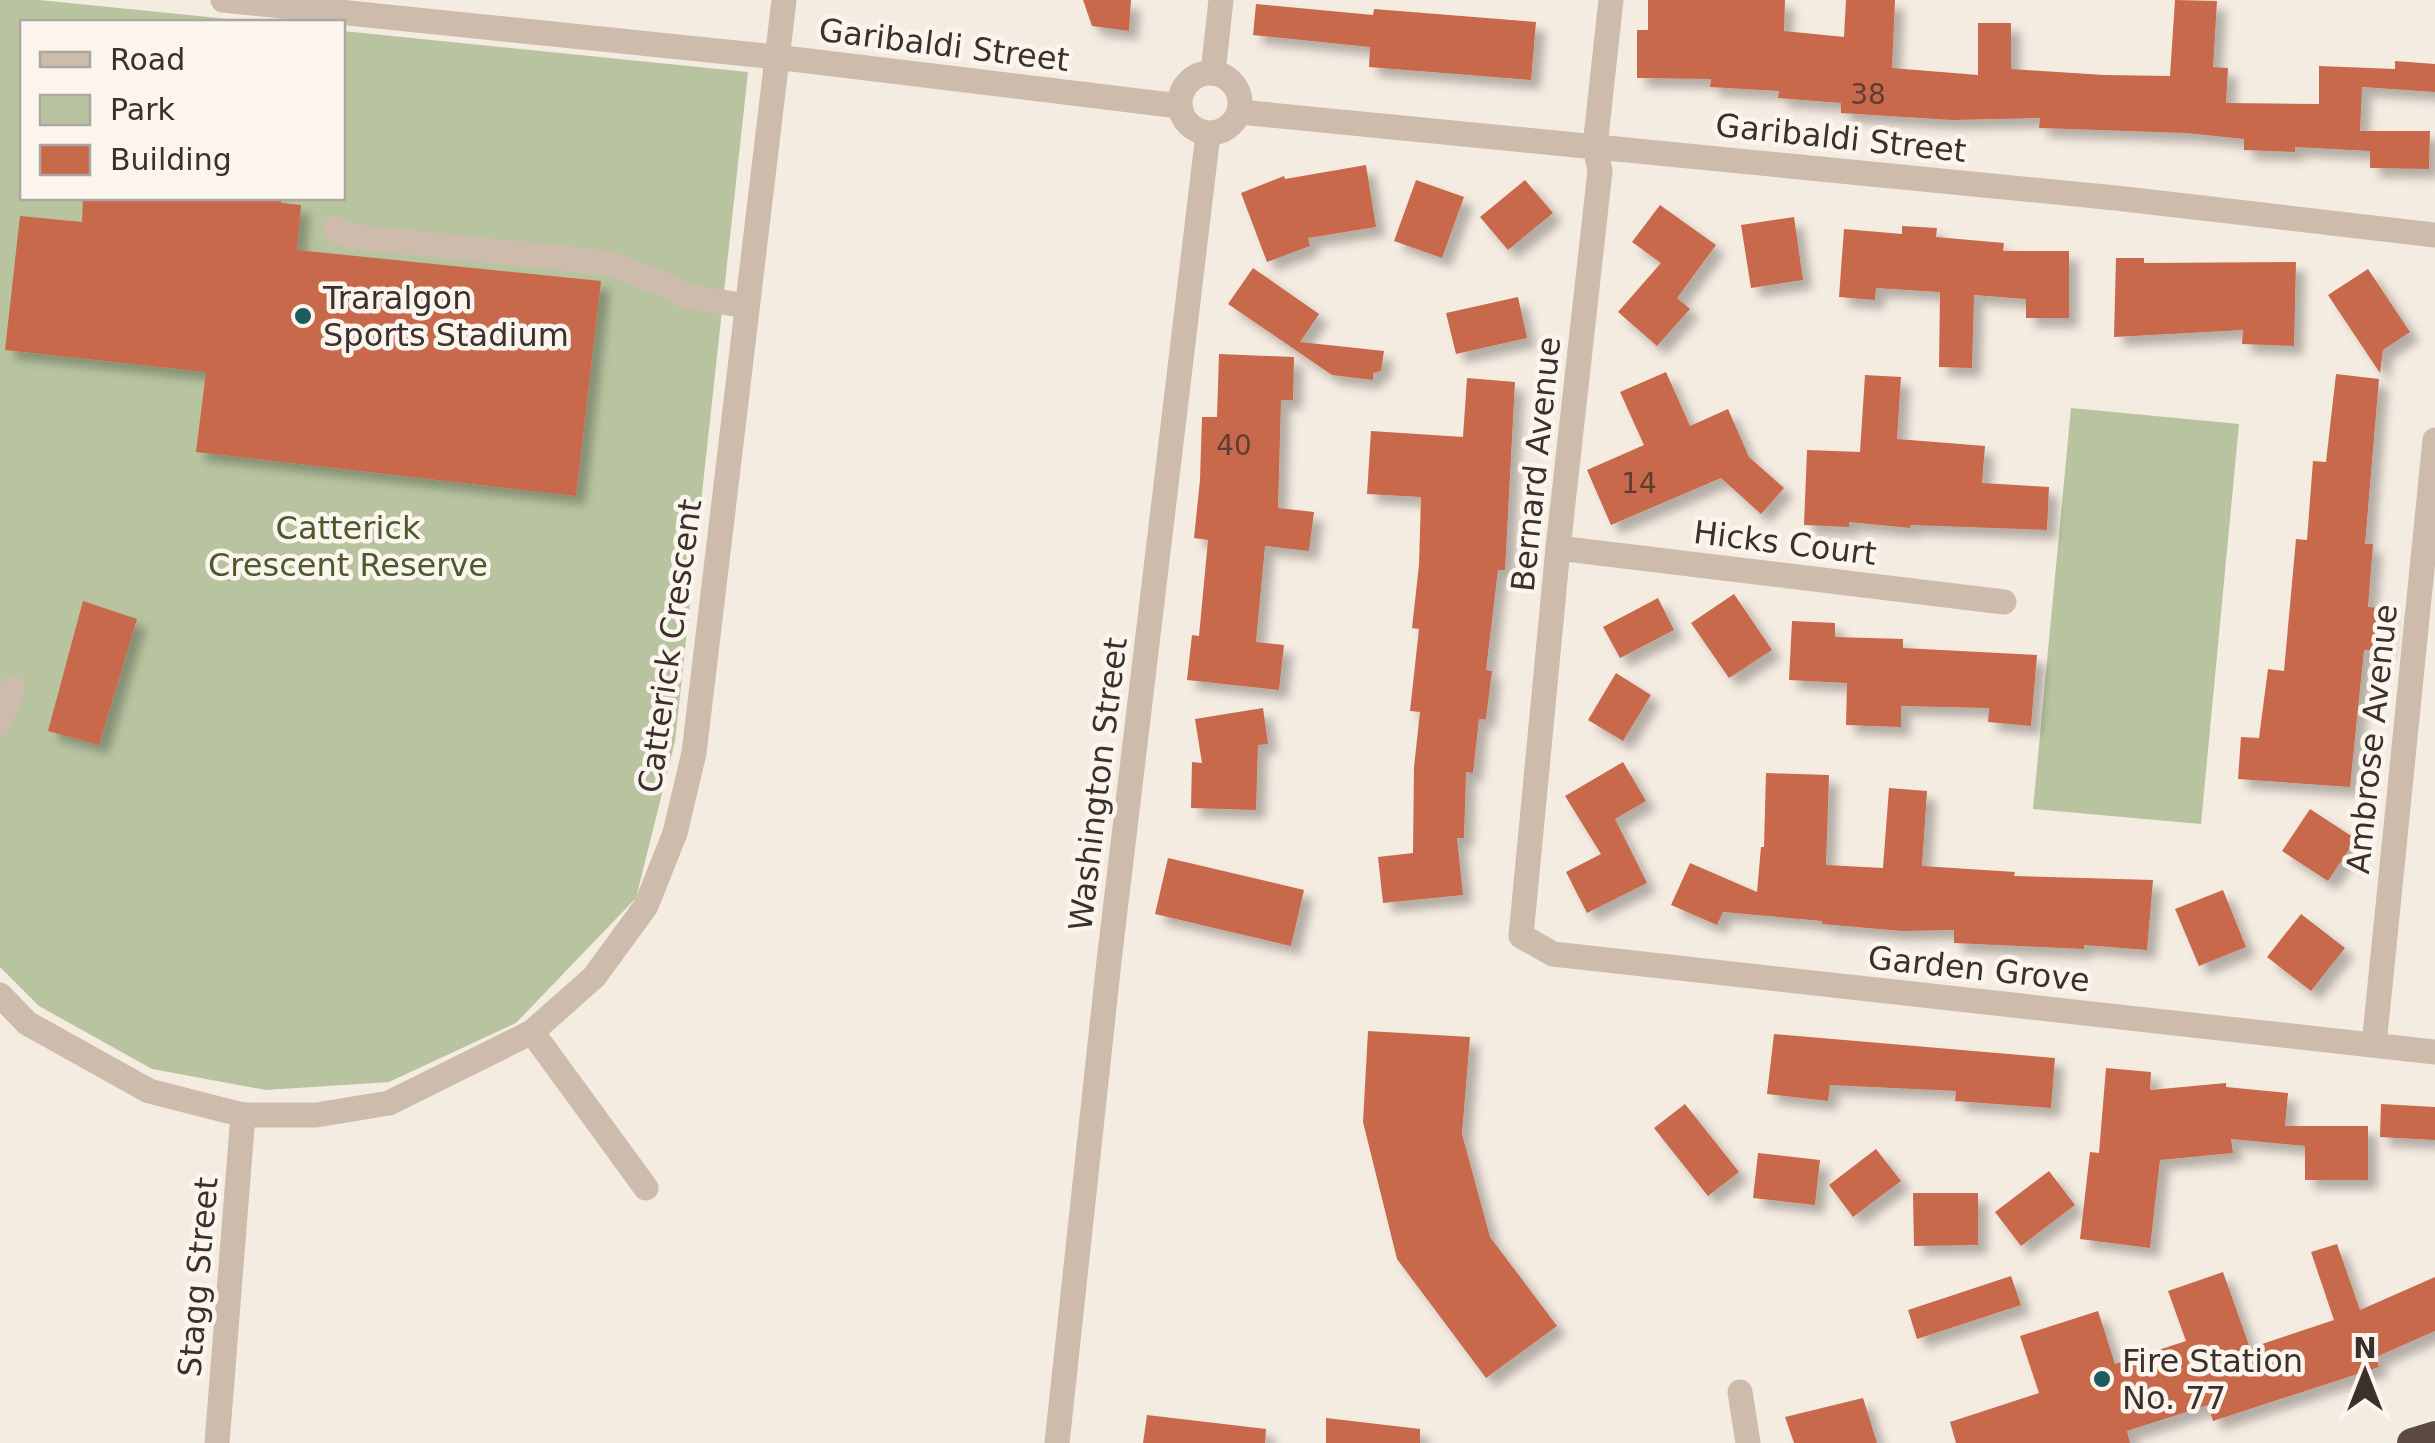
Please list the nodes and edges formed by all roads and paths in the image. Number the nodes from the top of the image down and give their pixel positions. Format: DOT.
graph roads {
  1 [pos="223,0"];
  2 [pos="784,0"];
  3 [pos="1221,0"];
  4 [pos="1611,0"];
  5 [pos="776,58"];
  6 [pos="1212,73"];
  7 [pos="1179,106"];
  8 [pos="1240,112"];
  9 [pos="1208,134"];
  10 [pos="1596,146"];
  11 [pos="336,228"];
  12 [pos="2435,235"];
  13 [pos="746,306"];
  14 [pos="2435,440"];
  15 [pos="1558,548"];
  16 [pos="2004,602"];
  17 [pos="13,688"];
  18 [pos="0,723"];
  19 [pos="1522,936"];
  20 [pos="0,994"];
  21 [pos="532,1032"];
  22 [pos="2374,1045"];
  23 [pos="2435,1052"];
  24 [pos="244,1115"];
  25 [pos="646,1188"];
  26 [pos="1740,1392"];
  27 [pos="2435,1436"];
  28 [pos="218,1443"];
  29 [pos="1057,1443"];
  30 [pos="1748,1443"];
  31 [pos="2412,1443"];
  1 -- 5 [label="street, Garibaldi Street"];
  2 -- 5 [label="street, Catterick Crescent"];
  3 -- 6 [label="street"];
  4 -- 10 [label="street, Bernard Avenue"];
  5 -- 7 [label="street, Garibaldi Street"];
  5 -- 13 [label="street, Catterick Crescent"];
  6 -- 7 [label="street"];
  6 -- 8 [label="street"];
  7 -- 9 [label="street"];
  8 -- 9 [label="street"];
  8 -- 10 [label="street, Garibaldi Street"];
  9 -- 29 [label="street, Washington Street"];
  10 -- 12 [label="street, Garibaldi Street"];
  10 -- 15 [label="street, Bernard Avenue"];
  11 -- 13 [label="street"];
  13 -- 21 [label="street, Catterick Crescent"];
  14 -- 22 [label="street, Ambrose Avenue"];
  15 -- 16 [label="street, Hicks Court"];
  15 -- 19 [label="street, Bernard Avenue"];
  17 -- 18 [label="street"];
  19 -- 22 [label="street, Garden Grove"];
  20 -- 24 [label="street, Catterick Crescent"];
  21 -- 24 [label="street, Catterick Crescent"];
  21 -- 25 [label="street"];
  22 -- 23 [label="street, Garden Grove"];
  24 -- 28 [label="street, Stagg Street"];
  26 -- 30 [label="street"];
  27 -- 31 [label="highway"];
}
